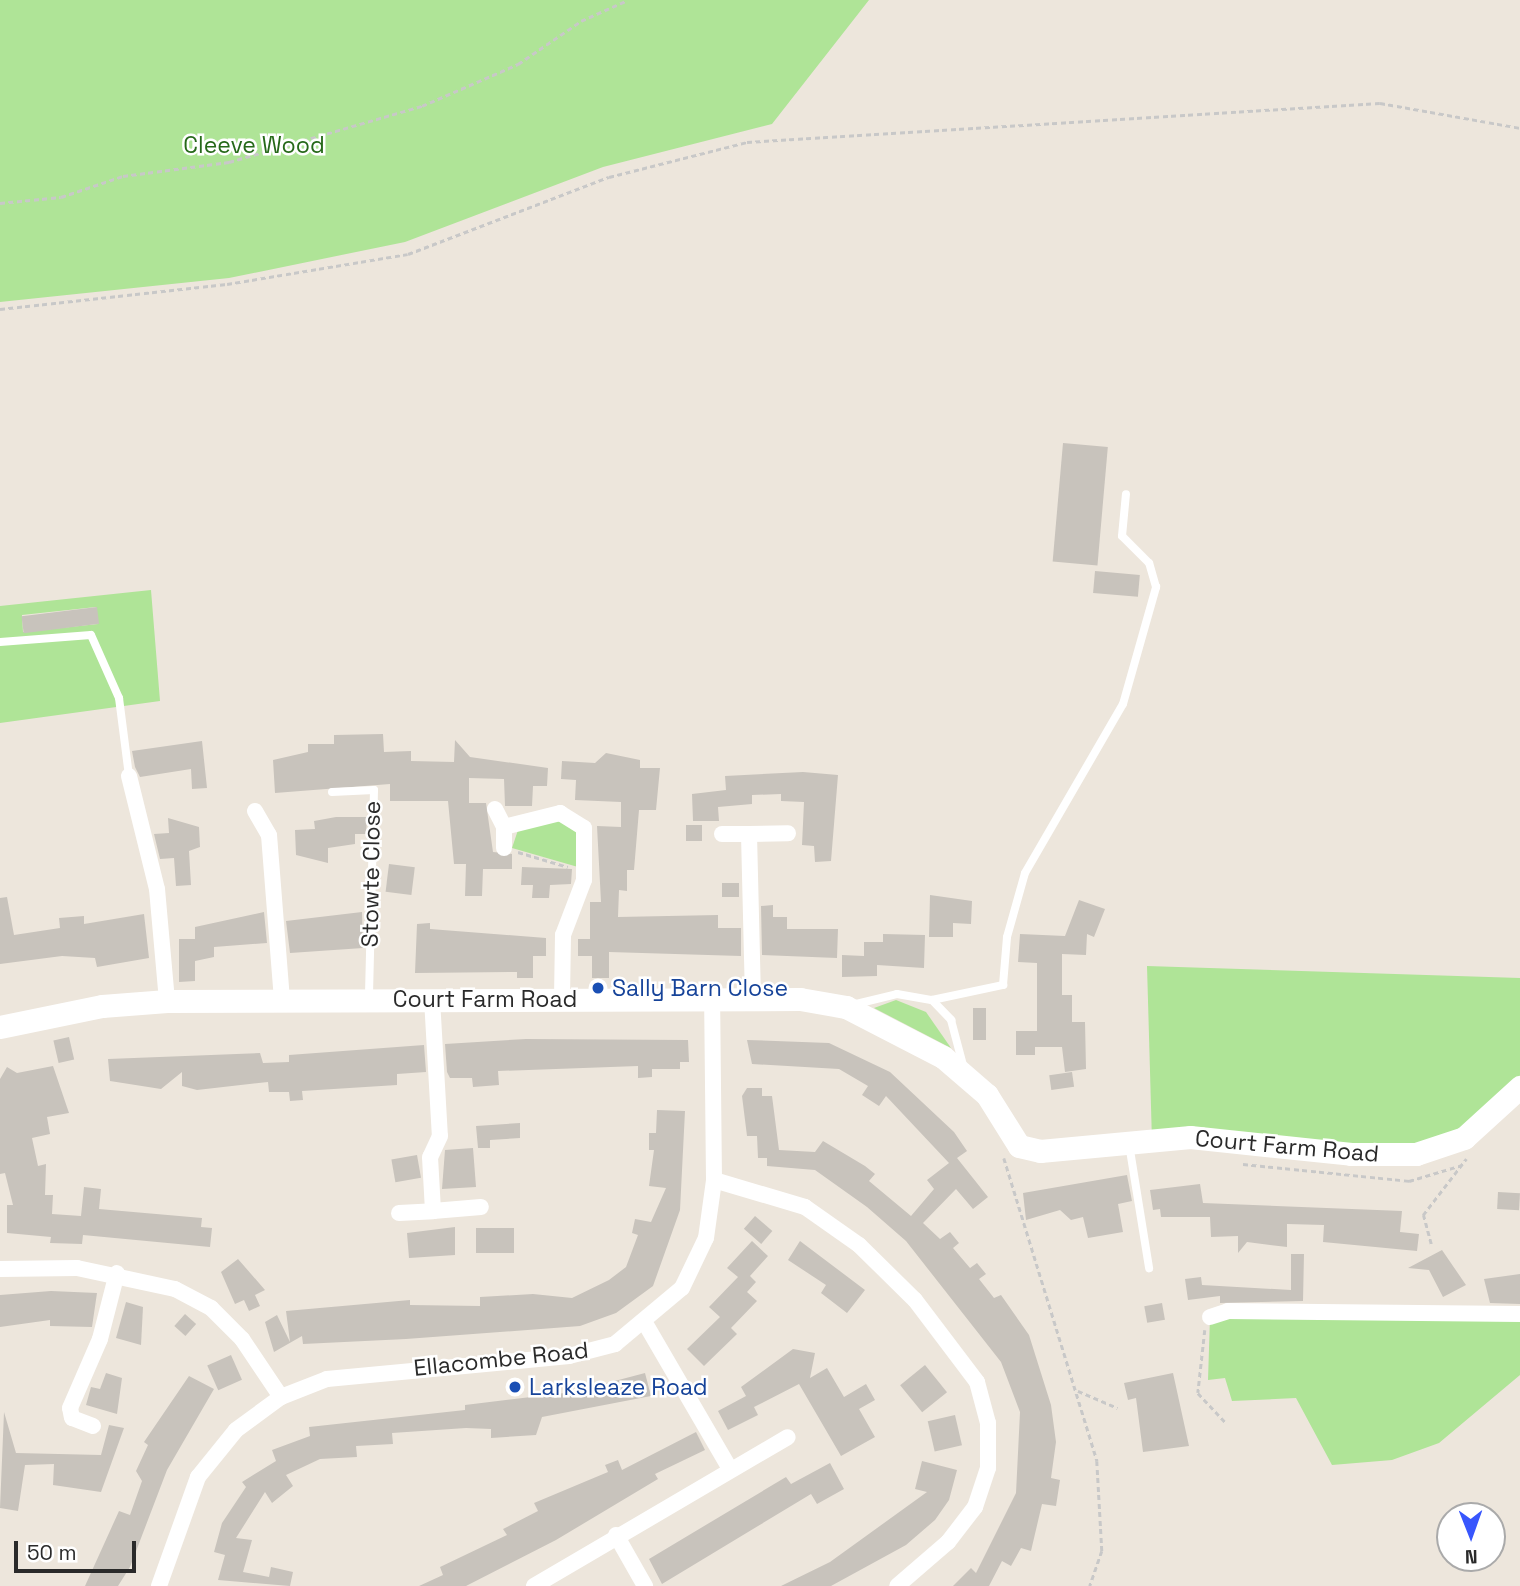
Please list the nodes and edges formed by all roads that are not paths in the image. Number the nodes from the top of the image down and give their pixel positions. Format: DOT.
graph roads {
  1 [pos="1126,494"];
  2 [pos="0,642"];
  3 [pos="129,776"];
  4 [pos="332,792"];
  5 [pos="495,809"];
  6 [pos="255,811"];
  7 [pos="505,827"];
  8 [pos="789,833"];
  9 [pos="722,834"];
  10 [pos="749,834"];
  11 [pos="504,848"];
  12 [pos="562,998"];
  13 [pos="712,998"];
  14 [pos="753,998"];
  15 [pos="369,999"];
  16 [pos="432,999"];
  17 [pos="282,1000"];
  18 [pos="932,1000"];
  19 [pos="167,1001"];
  20 [pos="846,1007"];
  21 [pos="0,1027"];
  22 [pos="965,1075"];
  23 [pos="1519,1093"];
  24 [pos="1129,1144"];
  25 [pos="715,1180"];
  26 [pos="481,1207"];
  27 [pos="433,1210"];
  28 [pos="400,1213"];
  29 [pos="1149,1268"];
  30 [pos="0,1269"];
  31 [pos="117,1273"];
  32 [pos="1520,1314"];
  33 [pos="1210,1317"];
  34 [pos="645,1324"];
  35 [pos="281,1397"];
  36 [pos="93,1426"];
  37 [pos="789,1437"];
  38 [pos="730,1469"];
  39 [pos="616,1535"];
  40 [pos="165,1584"];
  41 [pos="534,1586"];
  42 [pos="645,1586"];
  43 [pos="897,1586"];
  1 -- 18 [label="lane"];
  2 -- 3 [label="lane"];
  3 -- 19 [label="street"];
  4 -- 15 [label="lane, Stowte Close"];
  5 -- 7 [label="street"];
  6 -- 17 [label="street"];
  7 -- 11 [label="street"];
  7 -- 12 [label="street"];
  8 -- 10 [label="street"];
  9 -- 10 [label="street"];
  10 -- 14 [label="street"];
  12 -- 13 [label="street, Court Farm Road"];
  12 -- 16 [label="street, Court Farm Road"];
  13 -- 14 [label="street, Court Farm Road"];
  13 -- 25 [label="street, Ellacombe Road"];
  14 -- 20 [label="street, Court Farm Road"];
  15 -- 16 [label="street, Court Farm Road"];
  15 -- 17 [label="street, Court Farm Road"];
  16 -- 27 [label="street"];
  17 -- 19 [label="street, Court Farm Road"];
  18 -- 20 [label="lane"];
  18 -- 22 [label="lane"];
  19 -- 21 [label="street, Court Farm Road"];
  20 -- 22 [label="street, Court Farm Road"];
  22 -- 24 [label="street, Court Farm Road"];
  23 -- 24 [label="street, Court Farm Road"];
  24 -- 29 [label="lane"];
  25 -- 34 [label="street, Ellacombe Road"];
  25 -- 43 [label="street"];
  26 -- 27 [label="street"];
  27 -- 28 [label="street"];
  30 -- 31 [label="street"];
  31 -- 35 [label="street"];
  31 -- 36 [label="street"];
  32 -- 33 [label="street"];
  34 -- 35 [label="street, Ellacombe Road"];
  34 -- 38 [label="street"];
  35 -- 40 [label="street, Ellacombe Road"];
  37 -- 38 [label="street"];
  38 -- 39 [label="street"];
  39 -- 41 [label="street"];
  39 -- 42 [label="street"];
}
